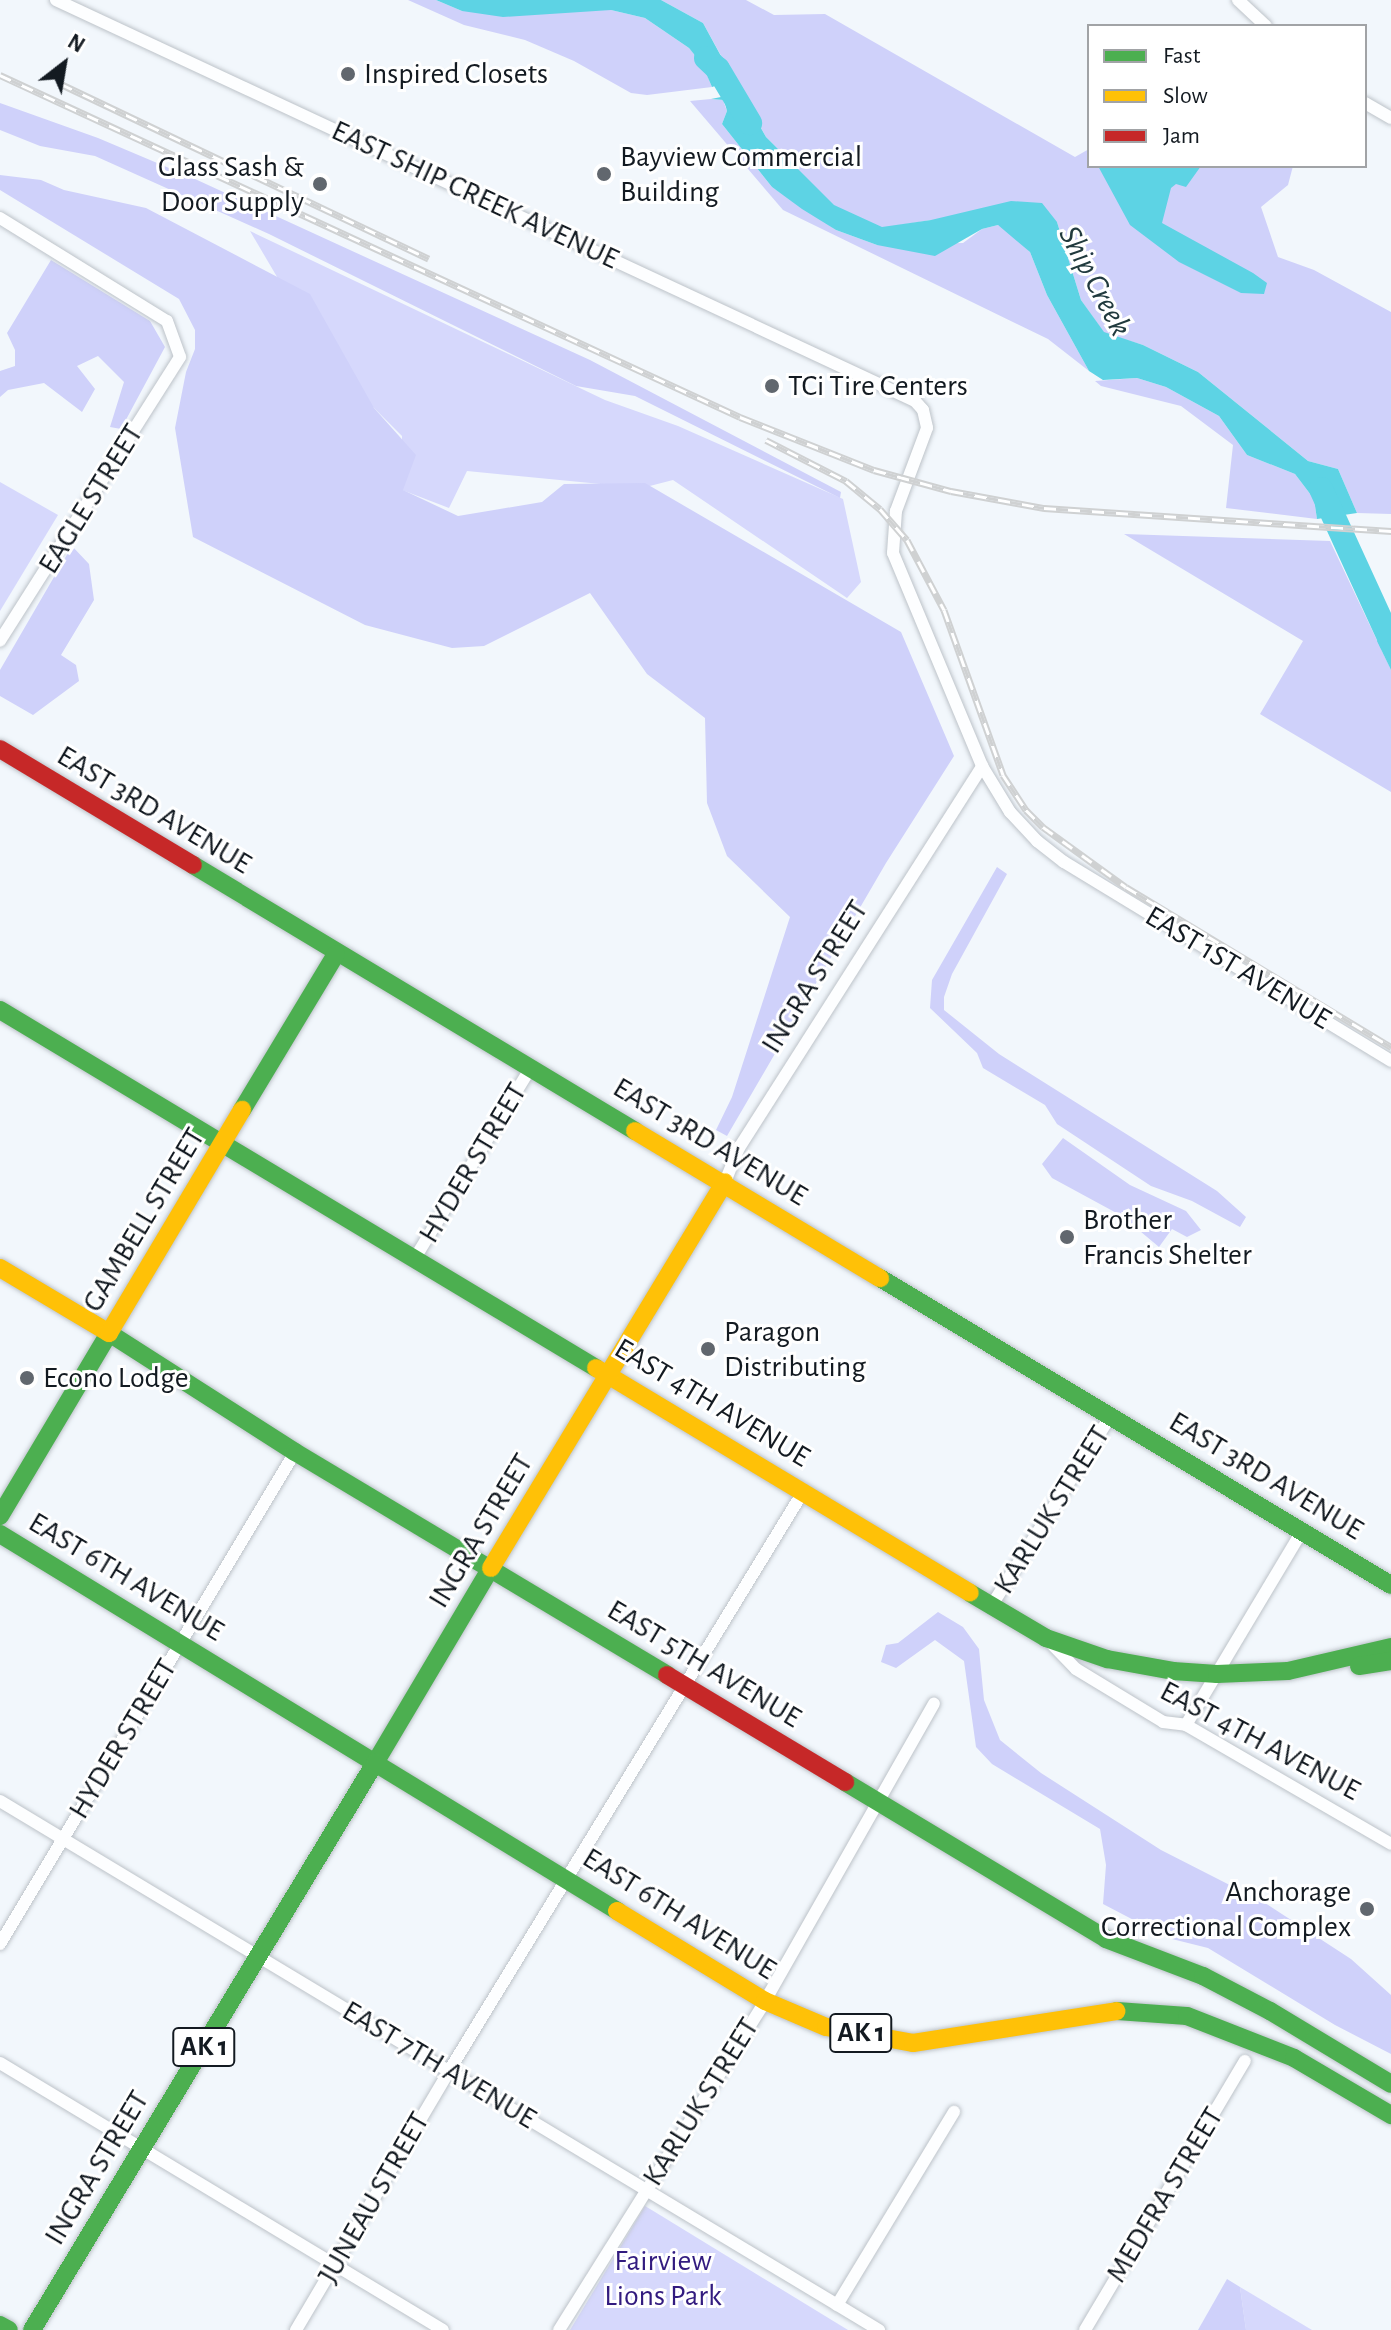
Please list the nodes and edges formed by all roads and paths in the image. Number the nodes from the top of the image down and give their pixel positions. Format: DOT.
graph roads {
  1 [pos="56,0"];
  2 [pos="1238,0"];
  3 [pos="1264,24"];
  4 [pos="1367,104"];
  5 [pos="1391,118"];
  6 [pos="0,218"];
  7 [pos="0,641"];
  8 [pos="0,749"];
  9 [pos="982,766"];
  10 [pos="336,954"];
  11 [pos="0,1010"];
  12 [pos="1391,1061"];
  13 [pos="530,1069"];
  14 [pos="224,1142"];
  15 [pos="676,1154"];
  16 [pos="725,1182"];
  17 [pos="698,1223"];
  18 [pos="415,1258"];
  19 [pos="0,1268"];
  20 [pos="109,1333"];
  21 [pos="608,1373"];
  22 [pos="1111,1415"];
  23 [pos="295,1452"];
  24 [pos="803,1492"];
  25 [pos="0,1516"];
  26 [pos="1302,1531"];
  27 [pos="0,1534"];
  28 [pos="491,1568"];
  29 [pos="1391,1585"];
  30 [pos="992,1605"];
  31 [pos="1046,1638"];
  32 [pos="180,1644"];
  33 [pos="1391,1647"];
  34 [pos="1391,1661"];
  35 [pos="1217,1674"];
  36 [pos="686,1685"];
  37 [pos="934,1704"];
  38 [pos="1186,1725"];
  39 [pos="375,1763"];
  40 [pos="0,1801"];
  41 [pos="878,1801"];
  42 [pos="63,1839"];
  43 [pos="1391,1844"];
  44 [pos="568,1878"];
  45 [pos="0,1944"];
  46 [pos="260,1957"];
  47 [pos="765,2001"];
  48 [pos="1245,2061"];
  49 [pos="0,2063"];
  50 [pos="449,2071"];
  51 [pos="1391,2084"];
  52 [pos="954,2112"];
  53 [pos="1391,2115"];
  54 [pos="141,2148"];
  55 [pos="645,2189"];
  56 [pos="335,2265"];
  57 [pos="837,2305"];
  58 [pos="0,2325"];
  59 [pos="9,2330"];
  60 [pos="32,2330"];
  61 [pos="296,2330"];
  62 [pos="443,2330"];
  63 [pos="559,2330"];
  64 [pos="879,2330"];
  65 [pos="1085,2330"];
  1 -- 9 [label="street, EAST SHIP CREEK AVENUE"];
  2 -- 3 [label="street"];
  4 -- 5 [label="street"];
  6 -- 7 [label="street, EAGLE STREET"];
  8 -- 10 [label="main road, EAST 3RD AVENUE"];
  9 -- 12 [label="street, EAST 1ST AVENUE"];
  9 -- 16 [label="street, INGRA STREET"];
  10 -- 13 [label="main road, EAST 3RD AVENUE"];
  10 -- 14 [label="main road, GAMBELL STREET"];
  11 -- 14 [label="main road, EAST 4TH AVENUE"];
  13 -- 15 [label="main road, EAST 3RD AVENUE"];
  13 -- 18 [label="street, HYDER STREET"];
  14 -- 18 [label="main road, EAST 4TH AVENUE"];
  14 -- 20 [label="main road, GAMBELL STREET"];
  15 -- 16 [label="main road, EAST 3RD AVENUE"];
  15 -- 17 [label="main road"];
  16 -- 17 [label="main road, INGRA STREET"];
  16 -- 22 [label="main road, EAST 3RD AVENUE"];
  17 -- 21 [label="main road, INGRA STREET"];
  18 -- 21 [label="main road, EAST 4TH AVENUE"];
  19 -- 20 [label="main road, EAST 5TH AVENUE"];
  20 -- 23 [label="main road, EAST 5TH AVENUE"];
  20 -- 25 [label="main road, GAMBELL STREET"];
  21 -- 24 [label="main road, EAST 4TH AVENUE"];
  21 -- 28 [label="main road, INGRA STREET"];
  22 -- 26 [label="main road, EAST 3RD AVENUE"];
  22 -- 30 [label="street, KARLUK STREET"];
  23 -- 28 [label="main road, EAST 5TH AVENUE"];
  23 -- 32 [label="street, HYDER STREET"];
  24 -- 30 [label="main road, EAST 4TH AVENUE"];
  24 -- 36 [label="street, JUNEAU STREET"];
  26 -- 29 [label="main road, EAST 3RD AVENUE"];
  26 -- 35 [label="street"];
  27 -- 32 [label="main road, EAST 6TH AVENUE"];
  28 -- 36 [label="main road, EAST 5TH AVENUE"];
  28 -- 39 [label="main road, INGRA STREET"];
  30 -- 31 [label="main road, EAST 4TH AVENUE"];
  31 -- 35 [label="main road"];
  31 -- 38 [label="street, EAST 4TH AVENUE"];
  32 -- 39 [label="main road, EAST 6TH AVENUE"];
  32 -- 42 [label="street, HYDER STREET"];
  33 -- 35 [label="main road"];
  34 -- 35 [label="main road"];
  35 -- 38 [label="street"];
  36 -- 41 [label="main road, EAST 5TH AVENUE"];
  36 -- 44 [label="street, JUNEAU STREET"];
  37 -- 41 [label="street, KARLUK STREET"];
  38 -- 43 [label="street, EAST 4TH AVENUE"];
  39 -- 44 [label="main road, EAST 6TH AVENUE / AK 1"];
  39 -- 46 [label="main road, INGRA STREET / AK 1"];
  40 -- 42 [label="street, EAST 7TH AVENUE"];
  41 -- 47 [label="street, KARLUK STREET"];
  41 -- 51 [label="main road, EAST 5TH AVENUE"];
  42 -- 45 [label="street, HYDER STREET"];
  42 -- 46 [label="street, EAST 7TH AVENUE"];
  44 -- 47 [label="main road, EAST 6TH AVENUE / AK 1"];
  44 -- 50 [label="street, JUNEAU STREET"];
  46 -- 50 [label="street, EAST 7TH AVENUE"];
  46 -- 54 [label="main road, INGRA STREET / AK 1"];
  47 -- 53 [label="main road, EAST 6TH AVENUE / AK 1"];
  47 -- 55 [label="street, KARLUK STREET"];
  48 -- 65 [label="street, MEDFRA STREET"];
  49 -- 54 [label="street"];
  50 -- 55 [label="street, EAST 7TH AVENUE"];
  50 -- 56 [label="street, JUNEAU STREET"];
  52 -- 57 [label="street"];
  54 -- 56 [label="street"];
  54 -- 60 [label="main road, INGRA STREET / AK 1"];
  55 -- 57 [label="street, EAST 7TH AVENUE"];
  55 -- 63 [label="street, KARLUK STREET"];
  56 -- 61 [label="street, JUNEAU STREET"];
  56 -- 62 [label="street"];
  57 -- 64 [label="street, EAST 7TH AVENUE"];
  58 -- 59 [label="main road"];
}
